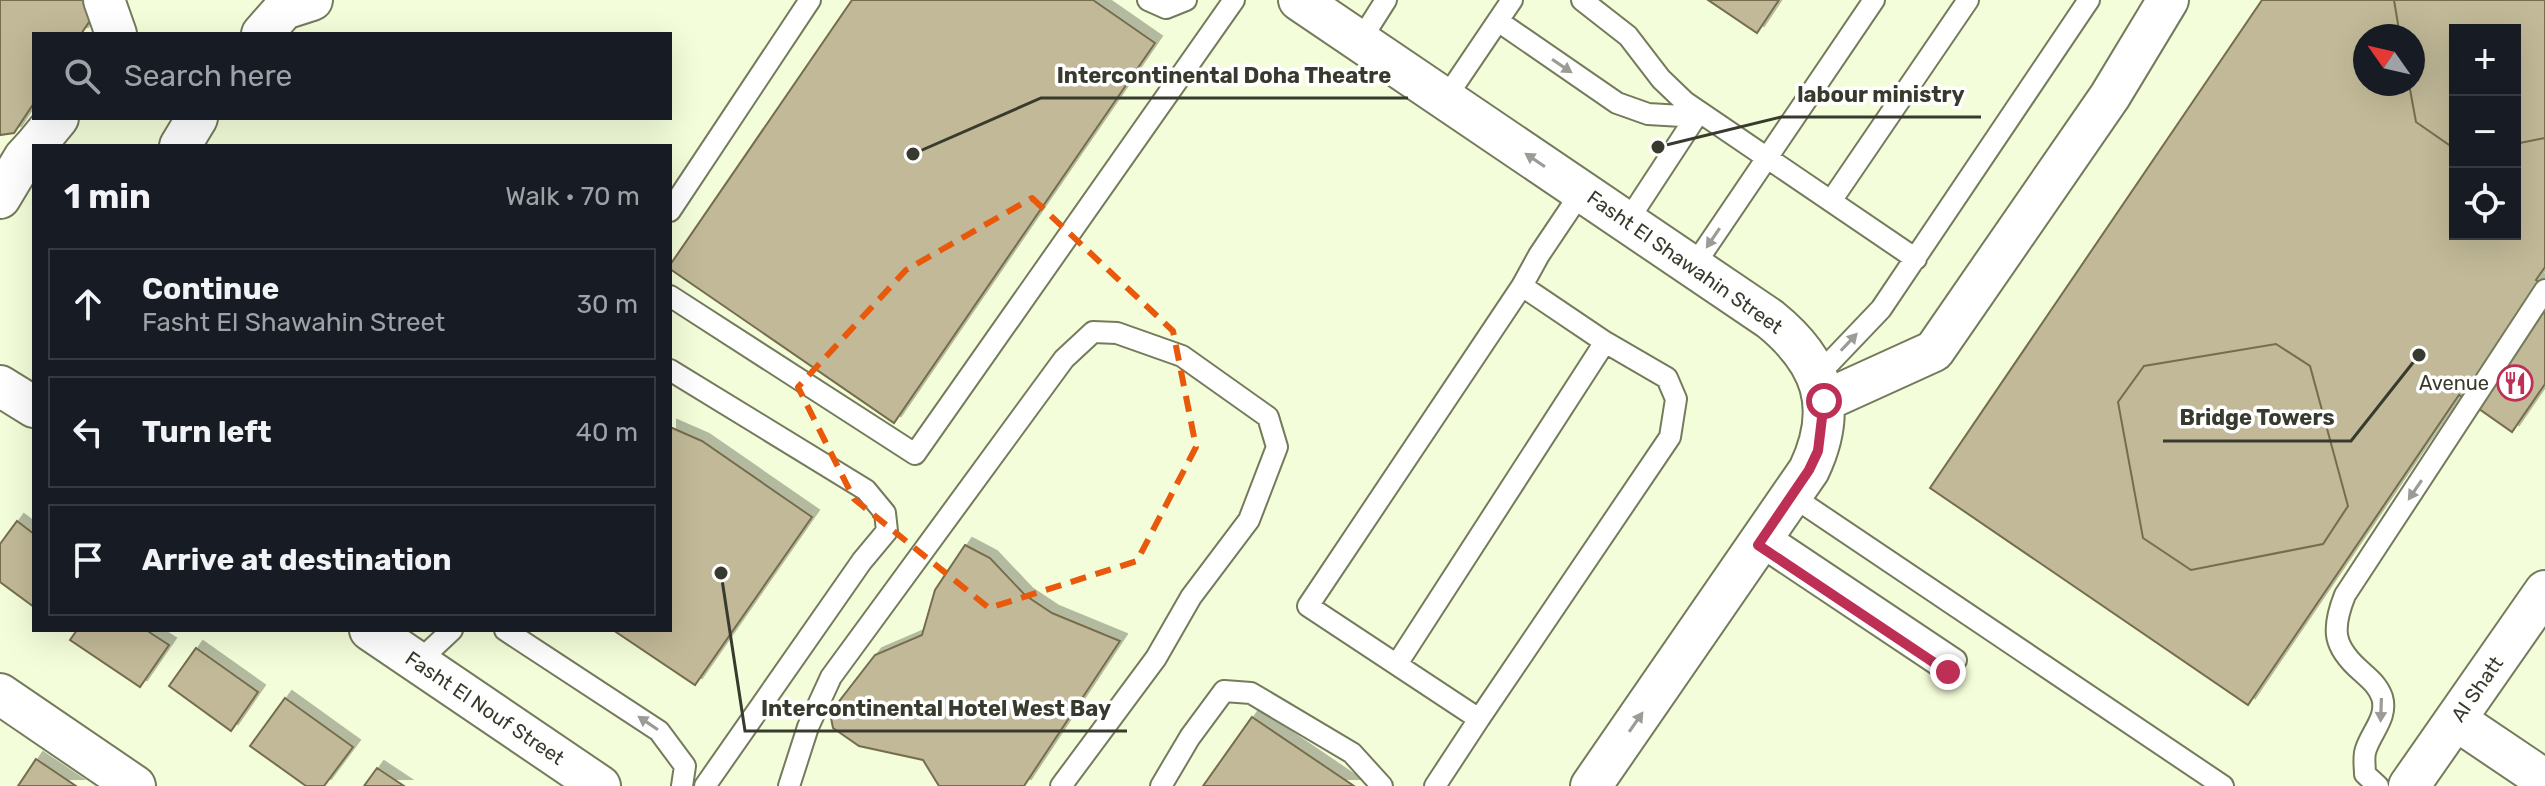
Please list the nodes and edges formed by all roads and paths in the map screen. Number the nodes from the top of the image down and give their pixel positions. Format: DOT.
graph roads {
  1 [pos="104,0"];
  2 [pos="810,0"];
  3 [pos="1148,0"];
  4 [pos="1186,0"];
  5 [pos="1234,0"];
  6 [pos="1299,0"];
  7 [pos="1386,0"];
  8 [pos="1512,0"];
  9 [pos="1582,0"];
  10 [pos="1874,0"];
  11 [pos="1968,0"];
  12 [pos="2089,0"];
  13 [pos="2168,0"];
  14 [pos="1498,21"];
  15 [pos="115,32"];
  16 [pos="1360,41"];
  17 [pos="1445,99"];
  18 [pos="1699,112"];
  19 [pos="56,120"];
  20 [pos="196,120"];
  21 [pos="36,144"];
  22 [pos="181,144"];
  23 [pos="32,148"];
  24 [pos="1767,158"];
  25 [pos="1582,191"];
  26 [pos="0,198"];
  27 [pos="1831,201"];
  28 [pos="672,208"];
  29 [pos="1627,222"];
  30 [pos="1916,259"];
  31 [pos="1693,267"];
  32 [pos="1522,286"];
  33 [pos="2545,290"];
  34 [pos="672,297"];
  35 [pos="1605,342"];
  36 [pos="672,371"];
  37 [pos="1821,388"];
  38 [pos="1792,496"];
  39 [pos="1762,539"];
  40 [pos="2545,591"];
  41 [pos="375,632"];
  42 [pos="450,632"];
  43 [pos="508,632"];
  44 [pos="418,662"];
  45 [pos="1397,664"];
  46 [pos="1952,666"];
  47 [pos="3,702"];
  48 [pos="1479,719"];
  49 [pos="2456,720"];
  50 [pos="2545,780"];
  51 [pos="135,786"];
  52 [pos="600,786"];
  53 [pos="682,786"];
  54 [pos="705,786"];
  55 [pos="789,786"];
  56 [pos="1061,786"];
  57 [pos="1161,786"];
  58 [pos="1382,786"];
  59 [pos="1435,786"];
  60 [pos="1591,786"];
  61 [pos="2223,786"];
  62 [pos="2378,786"];
  63 [pos="2409,786"];
  1 -- 15 [label="street"];
  2 -- 28 [label="lane"];
  3 -- 4 [label="lane"];
  5 -- 34 [label="lane"];
  6 -- 16 [label="street, Fasht El Shawahin Street"];
  7 -- 16 [label="lane"];
  8 -- 14 [label="lane"];
  9 -- 18 [label="lane"];
  10 -- 24 [label="lane"];
  11 -- 27 [label="lane"];
  12 -- 30 [label="lane"];
  13 -- 37 [label="street"];
  14 -- 17 [label="lane"];
  14 -- 18 [label="lane, one-way"];
  16 -- 17 [label="street, Fasht El Shawahin Street"];
  25 -- 17 [label="street, Fasht El Shawahin Street, one-way"];
  18 -- 24 [label="lane"];
  18 -- 29 [label="lane"];
  19 -- 21 [label="street"];
  20 -- 22 [label="street"];
  23 -- 26 [label="street"];
  24 -- 27 [label="lane"];
  24 -- 31 [label="lane, one-way"];
  25 -- 29 [label="street, Fasht El Shawahin Street"];
  25 -- 32 [label="lane"];
  27 -- 30 [label="lane"];
  29 -- 31 [label="street, Fasht El Shawahin Street"];
  37 -- 30 [label="lane, one-way"];
  31 -- 37 [label="street, Fasht El Shawahin Street"];
  32 -- 35 [label="lane"];
  32 -- 45 [label="lane"];
  33 -- 62 [label="lane, one-way"];
  35 -- 45 [label="lane"];
  35 -- 48 [label="lane"];
  36 -- 54 [label="lane"];
  37 -- 38 [label="street"];
  38 -- 39 [label="street"];
  38 -- 61 [label="lane"];
  39 -- 46 [label="lane"];
  60 -- 39 [label="street, one-way"];
  40 -- 49 [label="street, Al Shatt"];
  41 -- 44 [label="street, Fasht El Nouf Street"];
  42 -- 44 [label="lane"];
  53 -- 43 [label="lane, one-way"];
  44 -- 52 [label="street, Fasht El Nouf Street"];
  45 -- 48 [label="lane"];
  47 -- 51 [label="street"];
  48 -- 59 [label="lane"];
  49 -- 50 [label="street"];
  49 -- 63 [label="street, Al Shatt"];
  55 -- 56 [label="lane"];
  57 -- 58 [label="lane"];
}
